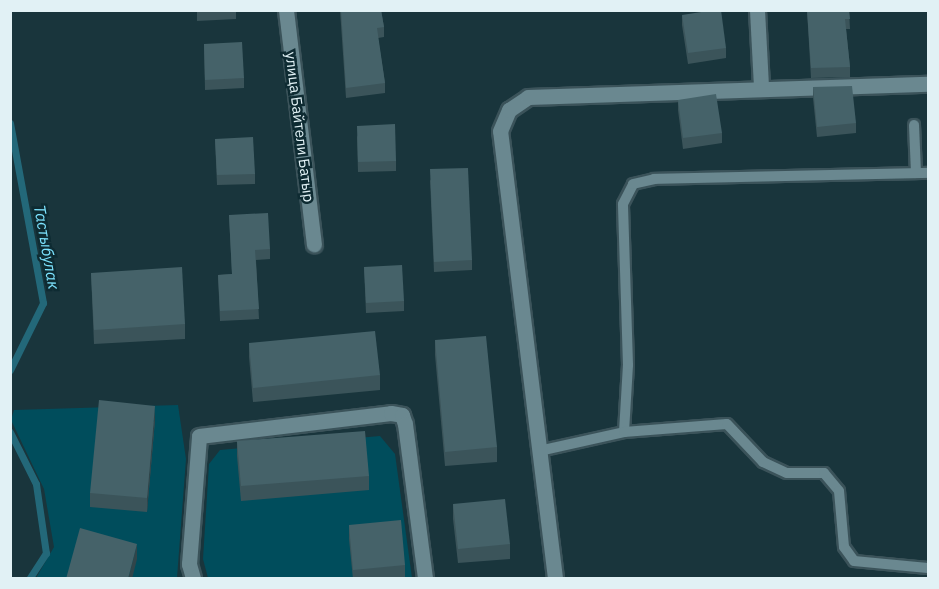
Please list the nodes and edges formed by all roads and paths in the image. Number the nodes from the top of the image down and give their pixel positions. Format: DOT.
graph roads {
  1 [pos="286,10"];
  2 [pos="757,10"];
  3 [pos="928,84"];
  4 [pos="761,86"];
  5 [pos="914,125"];
  6 [pos="916,173"];
  7 [pos="928,173"];
  8 [pos="314,244"];
  9 [pos="624,432"];
  10 [pos="539,451"];
  11 [pos="928,568"];
  12 [pos="193,579"];
  13 [pos="425,579"];
  14 [pos="555,579"];
  1 -- 8 [label="street, улица Байтели Батыр"];
  2 -- 4 [label="street"];
  3 -- 4 [label="street"];
  4 -- 10 [label="street"];
  5 -- 6 [label="lane"];
  6 -- 7 [label="lane"];
  6 -- 9 [label="lane"];
  9 -- 10 [label="lane"];
  9 -- 11 [label="lane"];
  10 -- 14 [label="street"];
  12 -- 13 [label="street"];
}
